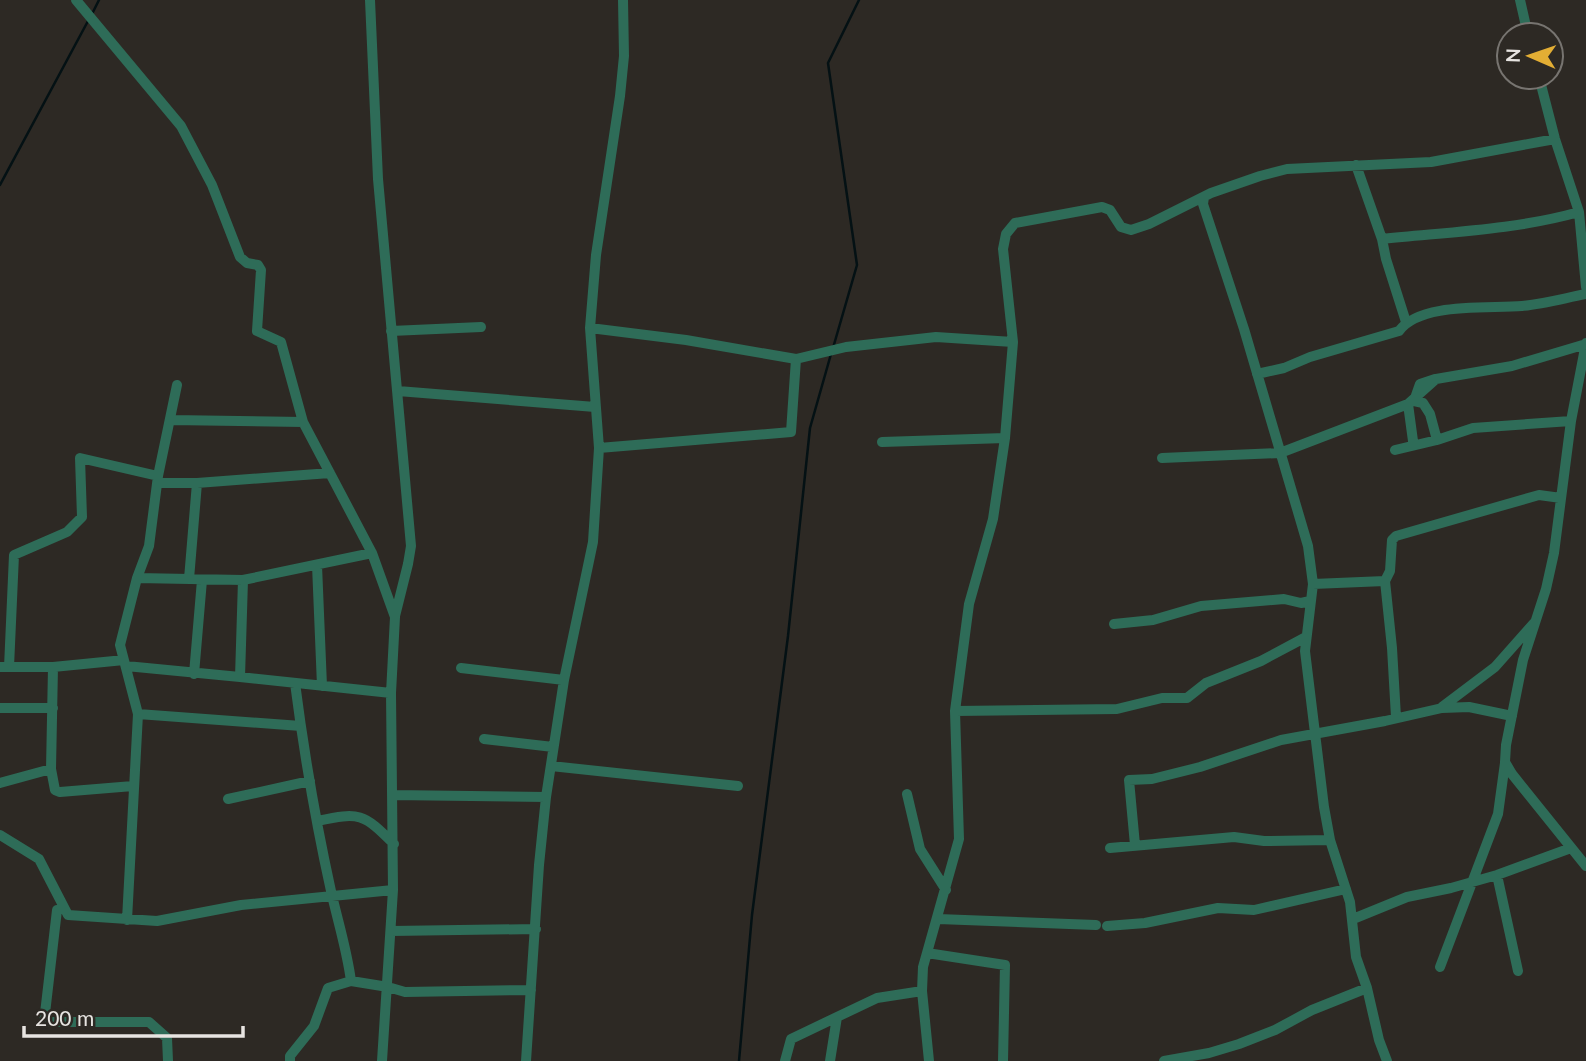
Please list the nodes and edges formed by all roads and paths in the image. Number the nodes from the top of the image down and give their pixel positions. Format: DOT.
graph roads {
  1 [pos="76,0"];
  2 [pos="370,0"];
  3 [pos="624,0"];
  4 [pos="1520,0"];
  5 [pos="1525,21"];
  6 [pos="1543,91"];
  7 [pos="1555,139"];
  8 [pos="1356,165"];
  9 [pos="1204,197"];
  10 [pos="1579,212"];
  11 [pos="1382,239"];
  12 [pos="1586,286"];
  13 [pos="1586,294"];
  14 [pos="1406,322"];
  15 [pos="481,327"];
  16 [pos="590,328"];
  17 [pos="391,331"];
  18 [pos="1013,342"];
  19 [pos="1586,343"];
  20 [pos="796,359"];
  21 [pos="1257,374"];
  22 [pos="177,385"];
  23 [pos="398,391"];
  24 [pos="1411,403"];
  25 [pos="595,407"];
  26 [pos="170,420"];
  27 [pos="1571,421"];
  28 [pos="303,422"];
  29 [pos="1005,438"];
  30 [pos="1437,440"];
  31 [pos="1413,441"];
  32 [pos="882,442"];
  33 [pos="599,448"];
  34 [pos="1395,450"];
  35 [pos="1280,453"];
  36 [pos="1162,458"];
  37 [pos="330,473"];
  38 [pos="158,480"];
  39 [pos="197,482"];
  40 [pos="1561,498"];
  41 [pos="372,553"];
  42 [pos="317,565"];
  43 [pos="137,578"];
  44 [pos="189,579"];
  45 [pos="202,580"];
  46 [pos="243,580"];
  47 [pos="1385,581"];
  48 [pos="1313,584"];
  49 [pos="1310,601"];
  50 [pos="395,617"];
  51 [pos="1538,619"];
  52 [pos="1114,624"];
  53 [pos="1306,638"];
  54 [pos="125,663"];
  55 [pos="5,667"];
  56 [pos="53,667"];
  57 [pos="461,668"];
  58 [pos="194,674"];
  59 [pos="240,677"];
  60 [pos="564,680"];
  61 [pos="295,683"];
  62 [pos="323,686"];
  63 [pos="391,693"];
  64 [pos="0,708"];
  65 [pos="53,708"];
  66 [pos="1442,708"];
  67 [pos="955,711"];
  68 [pos="138,714"];
  69 [pos="1512,716"];
  70 [pos="1396,717"];
  71 [pos="301,726"];
  72 [pos="1314,733"];
  73 [pos="484,739"];
  74 [pos="553,747"];
  75 [pos="1505,762"];
  76 [pos="551,766"];
  77 [pos="51,769"];
  78 [pos="310,781"];
  79 [pos="0,783"];
  80 [pos="134,786"];
  81 [pos="738,786"];
  82 [pos="907,794"];
  83 [pos="392,795"];
  84 [pos="546,797"];
  85 [pos="228,799"];
  86 [pos="317,821"];
  87 [pos="0,835"];
  88 [pos="1330,839"];
  89 [pos="394,844"];
  90 [pos="1135,845"];
  91 [pos="1110,848"];
  92 [pos="1570,848"];
  93 [pos="1586,866"];
  94 [pos="1497,874"];
  95 [pos="1473,881"];
  96 [pos="1346,889"];
  97 [pos="393,890"];
  98 [pos="946,890"];
  99 [pos="332,894"];
  100 [pos="57,910"];
  101 [pos="937,919"];
  102 [pos="1353,919"];
  103 [pos="127,920"];
  104 [pos="1096,925"];
  105 [pos="1107,926"];
  106 [pos="536,929"];
  107 [pos="391,931"];
  108 [pos="928,953"];
  109 [pos="1440,967"];
  110 [pos="1518,971"];
  111 [pos="351,981"];
  112 [pos="388,987"];
  113 [pos="1367,988"];
  114 [pos="531,990"];
  115 [pos="922,991"];
  116 [pos="837,1017"];
  117 [pos="169,1061"];
  118 [pos="290,1061"];
  119 [pos="382,1061"];
  120 [pos="526,1061"];
  121 [pos="785,1061"];
  122 [pos="830,1061"];
  123 [pos="929,1061"];
  124 [pos="1003,1061"];
  125 [pos="1164,1061"];
  126 [pos="1387,1061"];
  1 -- 28 [label="street"];
  2 -- 17 [label="street"];
  3 -- 16 [label="street"];
  4 -- 5 [label="street"];
  6 -- 7 [label="street"];
  7 -- 8 [label="street"];
  7 -- 10 [label="street"];
  8 -- 9 [label="street"];
  8 -- 11 [label="street"];
  9 -- 18 [label="street"];
  9 -- 21 [label="street"];
  10 -- 11 [label="street"];
  10 -- 12 [label="street"];
  11 -- 14 [label="street"];
  13 -- 14 [label="street"];
  14 -- 21 [label="street"];
  15 -- 17 [label="street"];
  16 -- 20 [label="street"];
  16 -- 25 [label="street"];
  17 -- 23 [label="street"];
  18 -- 20 [label="street"];
  18 -- 29 [label="street"];
  19 -- 24 [label="street"];
  19 -- 27 [label="street"];
  20 -- 33 [label="street"];
  21 -- 35 [label="street"];
  22 -- 26 [label="street"];
  23 -- 25 [label="street"];
  23 -- 50 [label="street"];
  24 -- 30 [label="street"];
  24 -- 31 [label="street"];
  24 -- 35 [label="street"];
  25 -- 33 [label="street"];
  26 -- 28 [label="street"];
  26 -- 38 [label="street"];
  27 -- 30 [label="street"];
  27 -- 40 [label="street"];
  28 -- 37 [label="street"];
  29 -- 32 [label="street"];
  29 -- 67 [label="street"];
  30 -- 34 [label="street"];
  33 -- 60 [label="street"];
  35 -- 36 [label="street"];
  35 -- 48 [label="street"];
  37 -- 39 [label="street"];
  37 -- 41 [label="street"];
  38 -- 39 [label="street"];
  38 -- 43 [label="street"];
  38 -- 55 [label="street"];
  39 -- 44 [label="street"];
  40 -- 47 [label="street"];
  40 -- 51 [label="street"];
  41 -- 42 [label="street"];
  41 -- 50 [label="street"];
  42 -- 46 [label="street"];
  42 -- 62 [label="street"];
  43 -- 44 [label="street"];
  43 -- 54 [label="street"];
  44 -- 45 [label="street"];
  45 -- 46 [label="street"];
  45 -- 58 [label="street"];
  46 -- 59 [label="street"];
  47 -- 48 [label="street"];
  47 -- 70 [label="street"];
  48 -- 49 [label="street"];
  49 -- 52 [label="street"];
  49 -- 53 [label="street"];
  50 -- 63 [label="street"];
  51 -- 66 [label="street"];
  51 -- 69 [label="street"];
  53 -- 67 [label="street"];
  53 -- 72 [label="street"];
  54 -- 56 [label="street"];
  54 -- 58 [label="street"];
  54 -- 68 [label="street"];
  55 -- 56 [label="street"];
  56 -- 65 [label="street"];
  57 -- 60 [label="street"];
  58 -- 59 [label="street"];
  59 -- 61 [label="street"];
  60 -- 74 [label="street"];
  61 -- 62 [label="street"];
  61 -- 71 [label="street"];
  62 -- 63 [label="street"];
  63 -- 83 [label="street"];
  64 -- 65 [label="street"];
  65 -- 77 [label="street"];
  66 -- 69 [label="street"];
  66 -- 70 [label="street"];
  67 -- 98 [label="street"];
  68 -- 71 [label="street"];
  68 -- 80 [label="street"];
  69 -- 75 [label="street"];
  70 -- 72 [label="street"];
  71 -- 78 [label="street"];
  72 -- 88 [label="street"];
  72 -- 90 [label="street"];
  73 -- 74 [label="street"];
  74 -- 76 [label="street"];
  75 -- 92 [label="street"];
  75 -- 95 [label="street"];
  76 -- 81 [label="street"];
  76 -- 84 [label="street"];
  77 -- 79 [label="street"];
  77 -- 80 [label="street"];
  78 -- 85 [label="street"];
  78 -- 86 [label="street"];
  80 -- 103 [label="street"];
  82 -- 98 [label="street"];
  83 -- 84 [label="street"];
  83 -- 89 [label="street"];
  84 -- 106 [label="street"];
  86 -- 89 [label="street"];
  86 -- 99 [label="street"];
  87 -- 103 [label="street"];
  88 -- 90 [label="street"];
  88 -- 96 [label="street"];
  89 -- 97 [label="street"];
  90 -- 91 [label="street"];
  92 -- 93 [label="street"];
  92 -- 94 [label="street"];
  94 -- 95 [label="street"];
  94 -- 110 [label="street"];
  95 -- 102 [label="street"];
  95 -- 109 [label="street"];
  96 -- 102 [label="street"];
  96 -- 105 [label="street"];
  97 -- 99 [label="street"];
  97 -- 107 [label="street"];
  98 -- 101 [label="street"];
  99 -- 103 [label="street"];
  99 -- 111 [label="street"];
  100 -- 117 [label="street"];
  101 -- 104 [label="street"];
  101 -- 108 [label="street"];
  102 -- 113 [label="street"];
  106 -- 107 [label="street"];
  106 -- 114 [label="street"];
  107 -- 112 [label="street"];
  108 -- 115 [label="street"];
  108 -- 124 [label="street"];
  111 -- 112 [label="street"];
  111 -- 118 [label="street"];
  112 -- 114 [label="street"];
  112 -- 119 [label="street"];
  113 -- 125 [label="street"];
  113 -- 126 [label="street"];
  114 -- 120 [label="street"];
  115 -- 116 [label="street"];
  115 -- 123 [label="street"];
  116 -- 121 [label="street"];
  116 -- 122 [label="street"];
}
